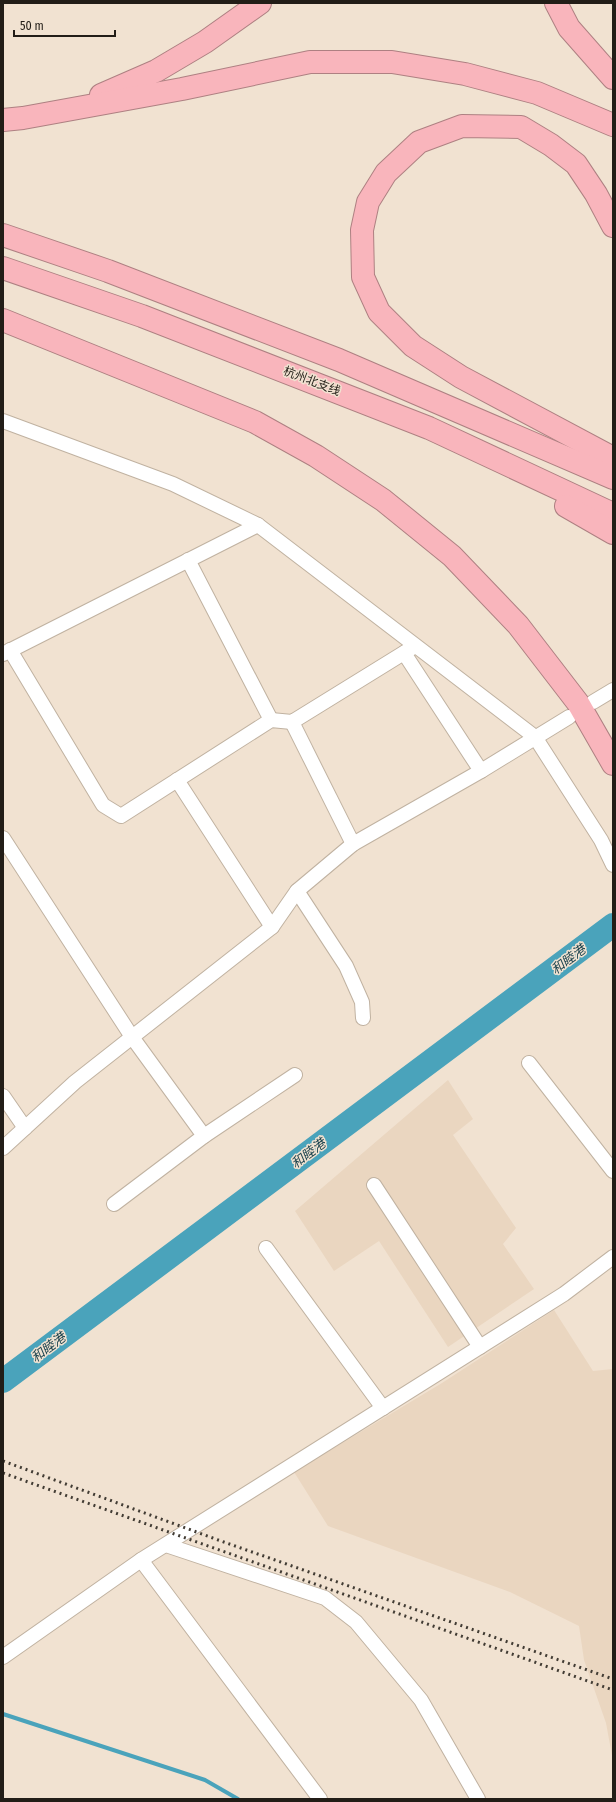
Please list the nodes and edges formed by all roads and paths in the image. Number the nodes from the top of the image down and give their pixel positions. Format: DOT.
graph roads {
  1 [pos="260,3"];
  2 [pos="556,3"];
  3 [pos="613,78"];
  4 [pos="13,119"];
  5 [pos="613,125"];
  6 [pos="613,226"];
  7 [pos="3,235"];
  8 [pos="3,268"];
  9 [pos="3,320"];
  10 [pos="3,421"];
  11 [pos="429,428"];
  12 [pos="613,458"];
  13 [pos="613,478"];
  14 [pos="613,514"];
  15 [pos="258,525"];
  16 [pos="613,533"];
  17 [pos="188,560"];
  18 [pos="410,649"];
  19 [pos="7,652"];
  20 [pos="613,690"];
  21 [pos="593,702"];
  22 [pos="569,717"];
  23 [pos="271,720"];
  24 [pos="292,722"];
  25 [pos="536,737"];
  26 [pos="613,764"];
  27 [pos="482,771"];
  28 [pos="177,780"];
  29 [pos="3,838"];
  30 [pos="353,844"];
  31 [pos="613,865"];
  32 [pos="297,891"];
  33 [pos="272,927"];
  34 [pos="364,1018"];
  35 [pos="132,1037"];
  36 [pos="529,1063"];
  37 [pos="295,1074"];
  38 [pos="3,1096"];
  39 [pos="25,1128"];
  40 [pos="204,1136"];
  41 [pos="3,1148"];
  42 [pos="613,1171"];
  43 [pos="374,1186"];
  44 [pos="114,1204"];
  45 [pos="266,1248"];
  46 [pos="613,1257"];
  47 [pos="480,1347"];
  48 [pos="383,1408"];
  49 [pos="166,1545"];
  50 [pos="141,1560"];
  51 [pos="3,1656"];
  52 [pos="320,1799"];
  53 [pos="478,1799"];
  1 -- 4 [label="highway"];
  2 -- 3 [label="highway"];
  4 -- 5 [label="highway"];
  6 -- 12 [label="highway"];
  7 -- 13 [label="highway"];
  8 -- 11 [label="highway, 杭州北支线"];
  9 -- 26 [label="highway"];
  10 -- 15 [label="street"];
  11 -- 14 [label="highway, 杭州北支线"];
  11 -- 16 [label="highway"];
  15 -- 17 [label="street"];
  15 -- 18 [label="street"];
  17 -- 19 [label="street"];
  17 -- 23 [label="street"];
  18 -- 24 [label="street"];
  18 -- 25 [label="street"];
  18 -- 27 [label="street"];
  19 -- 28 [label="street"];
  20 -- 21 [label="street"];
  22 -- 25 [label="street"];
  23 -- 24 [label="street"];
  23 -- 28 [label="street"];
  24 -- 30 [label="street"];
  25 -- 27 [label="street"];
  25 -- 31 [label="street"];
  27 -- 30 [label="street"];
  28 -- 33 [label="street"];
  29 -- 35 [label="street"];
  30 -- 32 [label="street"];
  32 -- 33 [label="street"];
  32 -- 34 [label="street"];
  33 -- 35 [label="street"];
  35 -- 39 [label="street"];
  35 -- 40 [label="street"];
  36 -- 42 [label="street"];
  37 -- 40 [label="street"];
  38 -- 39 [label="street"];
  39 -- 41 [label="street"];
  40 -- 44 [label="street"];
  43 -- 47 [label="street"];
  45 -- 48 [label="street"];
  46 -- 47 [label="street"];
  47 -- 48 [label="street"];
  48 -- 49 [label="street"];
  49 -- 50 [label="street"];
  49 -- 53 [label="street"];
  50 -- 51 [label="street"];
  50 -- 52 [label="street"];
}
